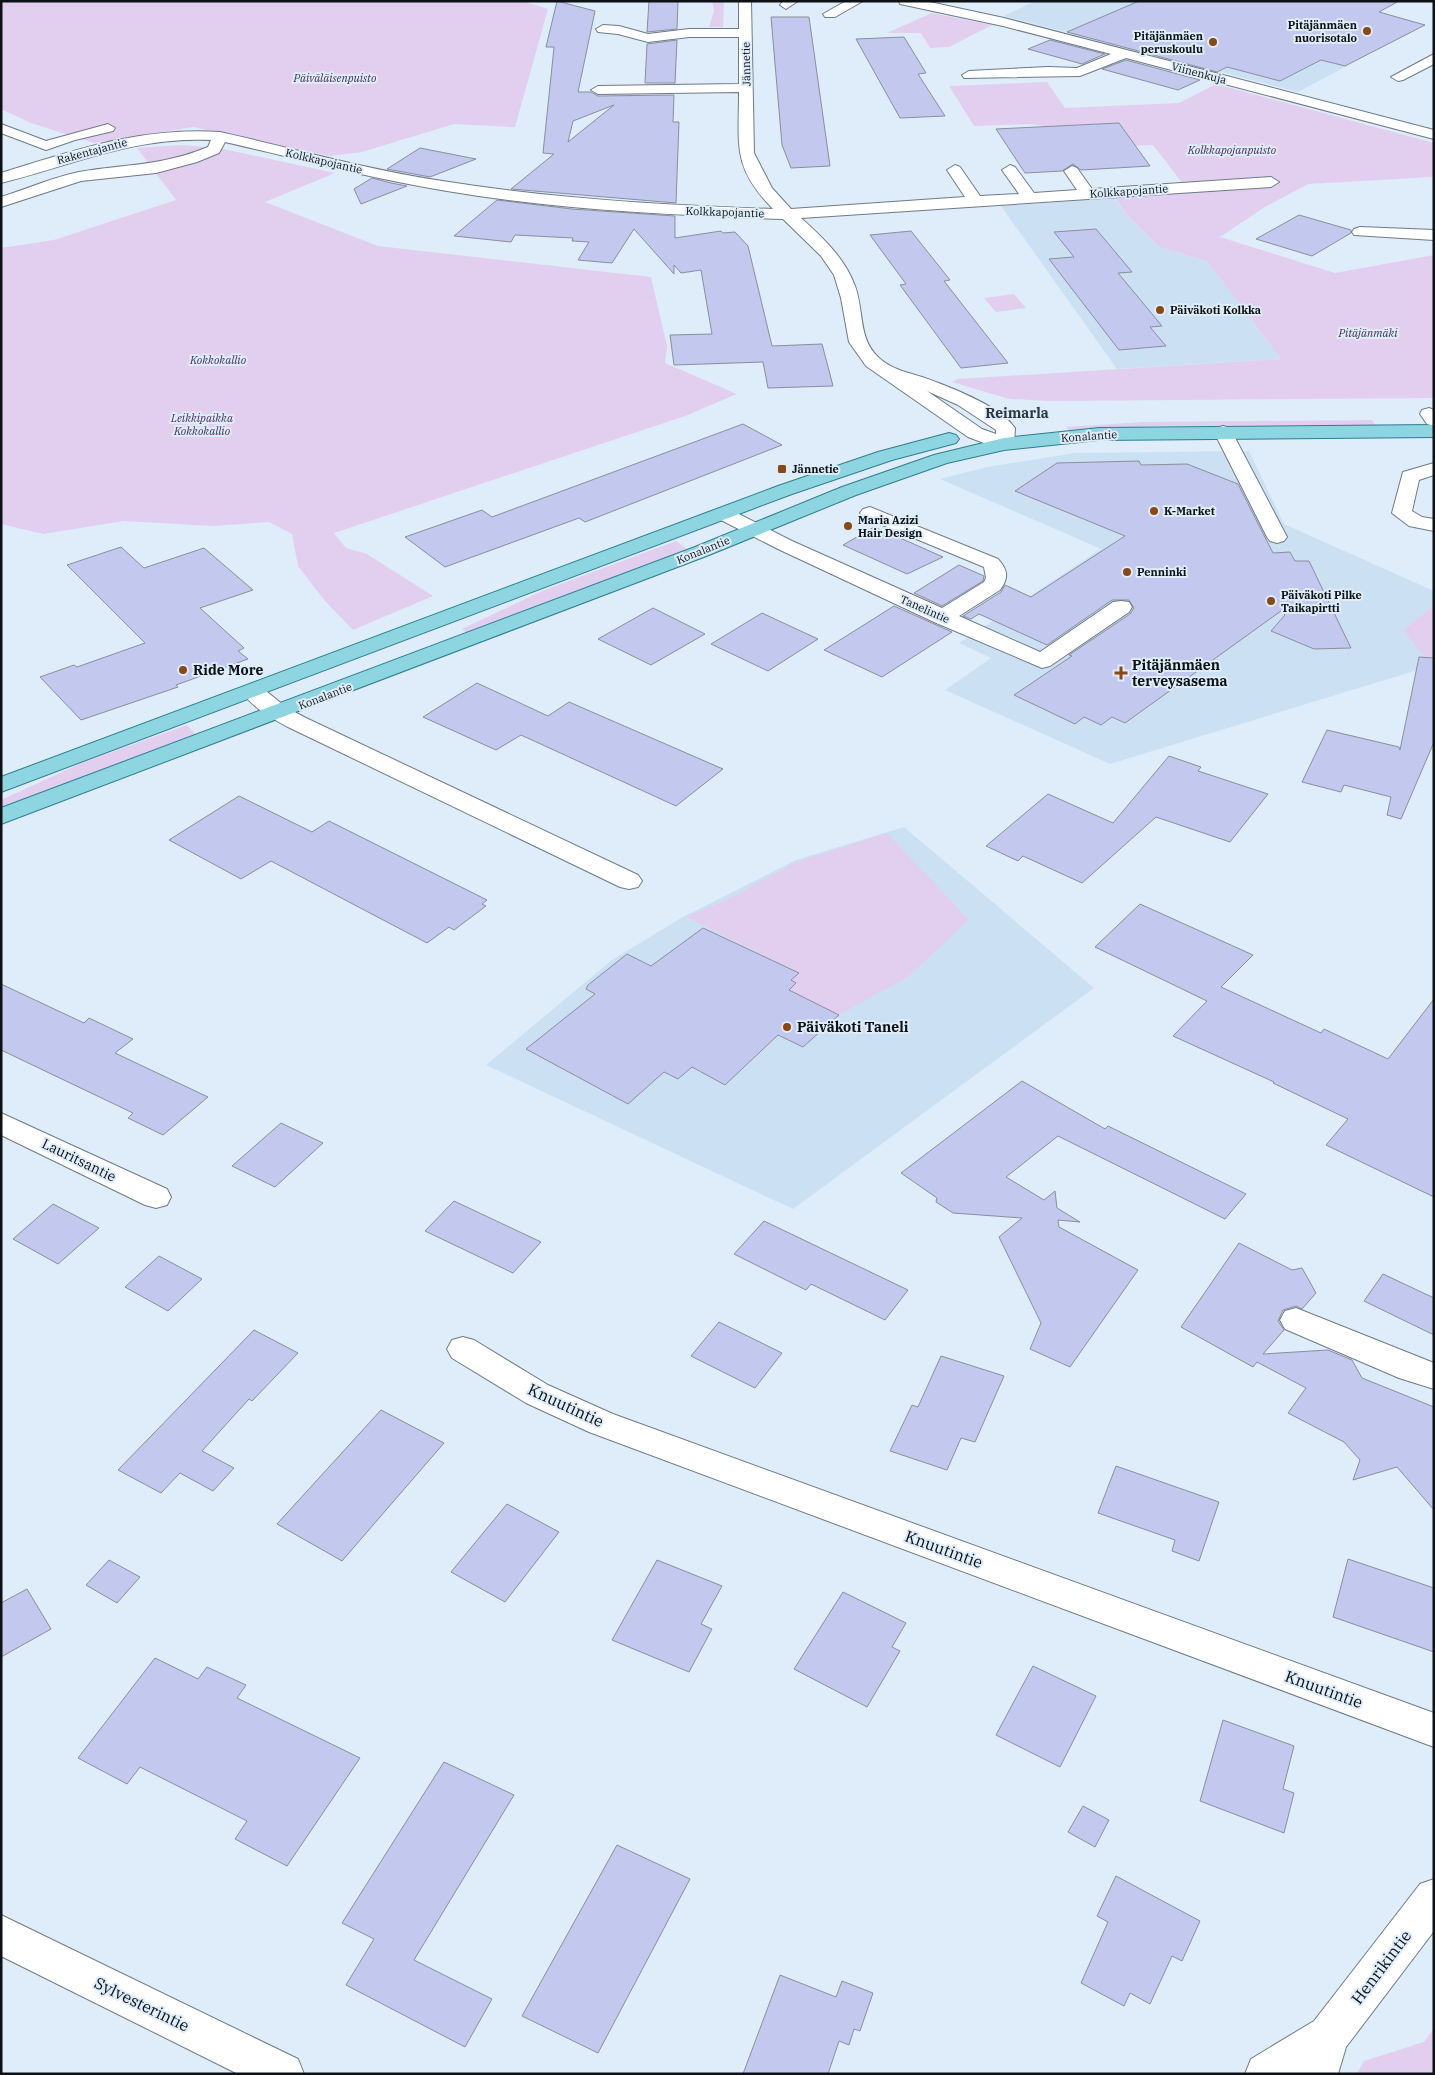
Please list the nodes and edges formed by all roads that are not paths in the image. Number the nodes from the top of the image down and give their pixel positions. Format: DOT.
graph roads {
  1 [pos="744,1"];
  2 [pos="857,1"];
  3 [pos="905,1"];
  4 [pos="1010,9"];
  5 [pos="830,14"];
  6 [pos="988,19"];
  7 [pos="603,29"];
  8 [pos="745,33"];
  9 [pos="1124,54"];
  10 [pos="1434,58"];
  11 [pos="969,75"];
  12 [pos="1398,77"];
  13 [pos="746,88"];
  14 [pos="598,90"];
  15 [pos="1,128"];
  16 [pos="185,134"];
  17 [pos="1434,135"];
  18 [pos="217,143"];
  19 [pos="49,164"];
  20 [pos="955,170"];
  21 [pos="1010,170"];
  22 [pos="1072,171"];
  23 [pos="1,178"];
  24 [pos="84,179"];
  25 [pos="1271,182"];
  26 [pos="1088,194"];
  27 [pos="1030,198"];
  28 [pos="974,201"];
  29 [pos="1,202"];
  30 [pos="785,214"];
  31 [pos="1360,232"];
  32 [pos="1434,235"];
  33 [pos="890,373"];
  34 [pos="1433,420"];
  35 [pos="1223,432"];
  36 [pos="975,433"];
  37 [pos="1005,436"];
  38 [pos="1434,469"];
  39 [pos="870,513"];
  40 [pos="724,514"];
  41 [pos="1434,525"];
  42 [pos="753,530"];
  43 [pos="1277,537"];
  44 [pos="1121,607"];
  45 [pos="942,617"];
  46 [pos="253,692"];
  47 [pos="279,713"];
  48 [pos="1,786"];
  49 [pos="1,816"];
  50 [pos="629,881"];
  51 [pos="1,1123"];
  52 [pos="156,1197"];
  53 [pos="1296,1320"];
  54 [pos="463,1349"];
  55 [pos="1434,1376"];
  56 [pos="1434,1730"];
  57 [pos="1434,1898"];
  58 [pos="5,1943"];
  59 [pos="1323,2055"];
  60 [pos="283,2074"];
  61 [pos="1266,2074"];
  1 -- 8 [label="street, Jännetie"];
  2 -- 5 [label="street"];
  3 -- 6 [label="street, Viinenkuja"];
  4 -- 6 [label="street"];
  6 -- 9 [label="street, Viinenkuja"];
  7 -- 8 [label="street"];
  8 -- 13 [label="street, Jännetie"];
  9 -- 11 [label="street"];
  9 -- 17 [label="street, Viinenkuja"];
  10 -- 12 [label="street"];
  13 -- 14 [label="street"];
  13 -- 30 [label="street, Jännetie"];
  15 -- 16 [label="street"];
  16 -- 18 [label="street, Kolkkapojantie"];
  16 -- 19 [label="street, Rakentajantie"];
  18 -- 24 [label="street"];
  18 -- 30 [label="street, Kolkkapojantie"];
  19 -- 23 [label="street, Rakentajantie"];
  19 -- 24 [label="street"];
  20 -- 28 [label="street"];
  21 -- 27 [label="street"];
  22 -- 26 [label="street"];
  24 -- 29 [label="street"];
  25 -- 26 [label="street, Kolkkapojantie"];
  26 -- 27 [label="street, Kolkkapojantie"];
  27 -- 28 [label="street, Kolkkapojantie"];
  28 -- 30 [label="street, Kolkkapojantie"];
  30 -- 33 [label="street, Jännetie"];
  31 -- 32 [label="street"];
  33 -- 36 [label="street, Jännetie"];
  33 -- 37 [label="street, Jännetie"];
  34 -- 35 [label="main road, Konalantie"];
  34 -- 37 [label="main road, Konalantie"];
  35 -- 37 [label="main road, Konalantie"];
  35 -- 43 [label="street"];
  36 -- 37 [label="main road, Konalantie"];
  36 -- 40 [label="main road, Konalantie"];
  37 -- 42 [label="main road, Konalantie"];
  38 -- 41 [label="street"];
  39 -- 45 [label="street"];
  40 -- 42 [label="street, Tanelintie"];
  40 -- 46 [label="main road, Konalantie"];
  42 -- 45 [label="street, Tanelintie"];
  42 -- 47 [label="main road, Konalantie"];
  44 -- 45 [label="street, Tanelintie"];
  46 -- 47 [label="street"];
  46 -- 48 [label="main road, Konalantie"];
  47 -- 49 [label="main road, Konalantie"];
  47 -- 50 [label="street"];
  51 -- 52 [label="street, Lauritsantie"];
  53 -- 55 [label="street"];
  54 -- 56 [label="street, Knuutintie"];
  57 -- 59 [label="street, Henrikintie"];
  58 -- 60 [label="street, Sylvesterintie"];
  59 -- 61 [label="street, Henrikintie"];
}
